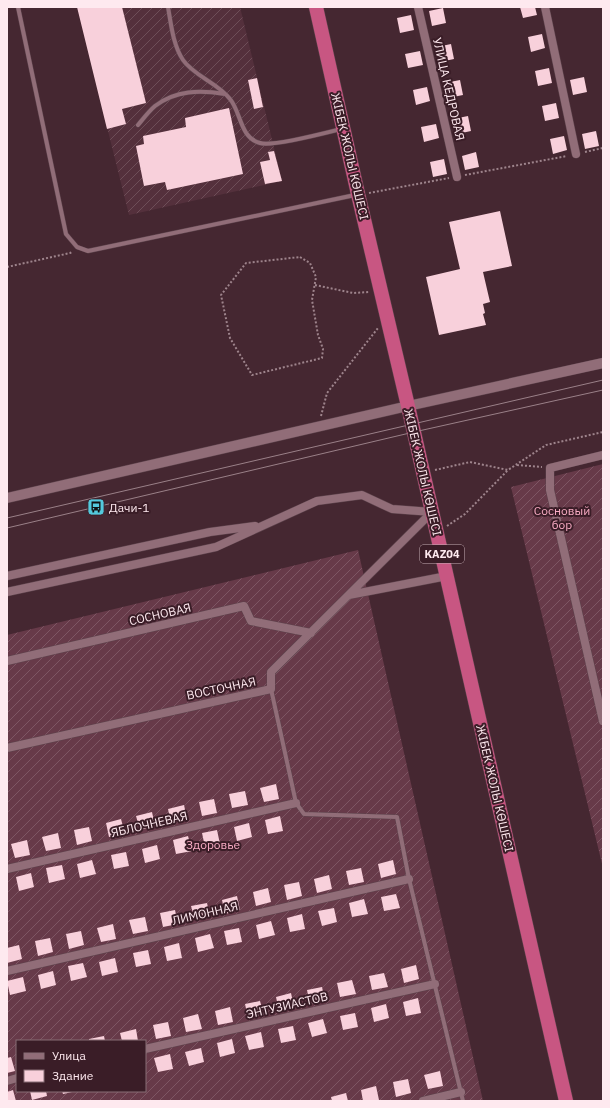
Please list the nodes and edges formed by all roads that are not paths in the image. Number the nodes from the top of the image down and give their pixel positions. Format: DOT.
graph roads {
  1 [pos="18,7"];
  2 [pos="168,7"];
  3 [pos="316,7"];
  4 [pos="418,7"];
  5 [pos="545,7"];
  6 [pos="225,94"];
  7 [pos="138,125"];
  8 [pos="343,129"];
  9 [pos="576,154"];
  10 [pos="457,177"];
  11 [pos="358,194"];
  12 [pos="603,363"];
  13 [pos="408,406"];
  14 [pos="603,455"];
  15 [pos="7,498"];
  16 [pos="432,512"];
  17 [pos="263,526"];
  18 [pos="7,576"];
  19 [pos="447,576"];
  20 [pos="7,592"];
  21 [pos="348,595"];
  22 [pos="311,633"];
  23 [pos="7,662"];
  24 [pos="272,690"];
  25 [pos="603,721"];
  26 [pos="7,748"];
  27 [pos="296,803"];
  28 [pos="7,869"];
  29 [pos="409,879"];
  30 [pos="7,971"];
  31 [pos="435,984"];
  32 [pos="146,1049"];
  33 [pos="462,1092"];
  34 [pos="423,1101"];
  35 [pos="463,1101"];
  36 [pos="566,1101"];
  1 -- 11 [label="lane"];
  2 -- 6 [label="lane"];
  3 -- 8 [label="highway, ЖІБЕК ЖОЛЫ КӨШЕСІ / KАZ04"];
  4 -- 10 [label="street, УЛИЦА КЕДРОВАЯ"];
  5 -- 9 [label="street"];
  6 -- 7 [label="lane"];
  6 -- 8 [label="lane"];
  8 -- 11 [label="highway, ЖІБЕК ЖОЛЫ КӨШЕСІ / KАZ04"];
  11 -- 13 [label="highway, ЖІБЕК ЖОЛЫ КӨШЕСІ / KАZ04"];
  12 -- 13 [label="street"];
  13 -- 15 [label="street"];
  13 -- 16 [label="highway, ЖІБЕК ЖОЛЫ КӨШЕСІ / KАZ04"];
  14 -- 25 [label="street"];
  16 -- 17 [label="street"];
  16 -- 19 [label="highway, ЖІБЕК ЖОЛЫ КӨШЕСІ / KАZ04"];
  16 -- 21 [label="street, ВОСТОЧНАЯ"];
  17 -- 18 [label="street"];
  17 -- 20 [label="street"];
  19 -- 21 [label="street"];
  19 -- 36 [label="highway, ЖІБЕК ЖОЛЫ КӨШЕСІ / KАZ04"];
  21 -- 22 [label="street, ВОСТОЧНАЯ"];
  22 -- 23 [label="street, СОСНОВАЯ"];
  22 -- 24 [label="street, ВОСТОЧНАЯ"];
  24 -- 26 [label="street, ВОСТОЧНАЯ"];
  24 -- 27 [label="lane"];
  27 -- 28 [label="street, ЯБЛОЧНЕВАЯ"];
  27 -- 29 [label="lane"];
  29 -- 30 [label="street, ЛИМОННАЯ"];
  29 -- 31 [label="lane"];
  31 -- 32 [label="street, ЭНТУЗИАСТОВ"];
  31 -- 33 [label="lane"];
  33 -- 34 [label="street"];
  33 -- 35 [label="lane"];
}
